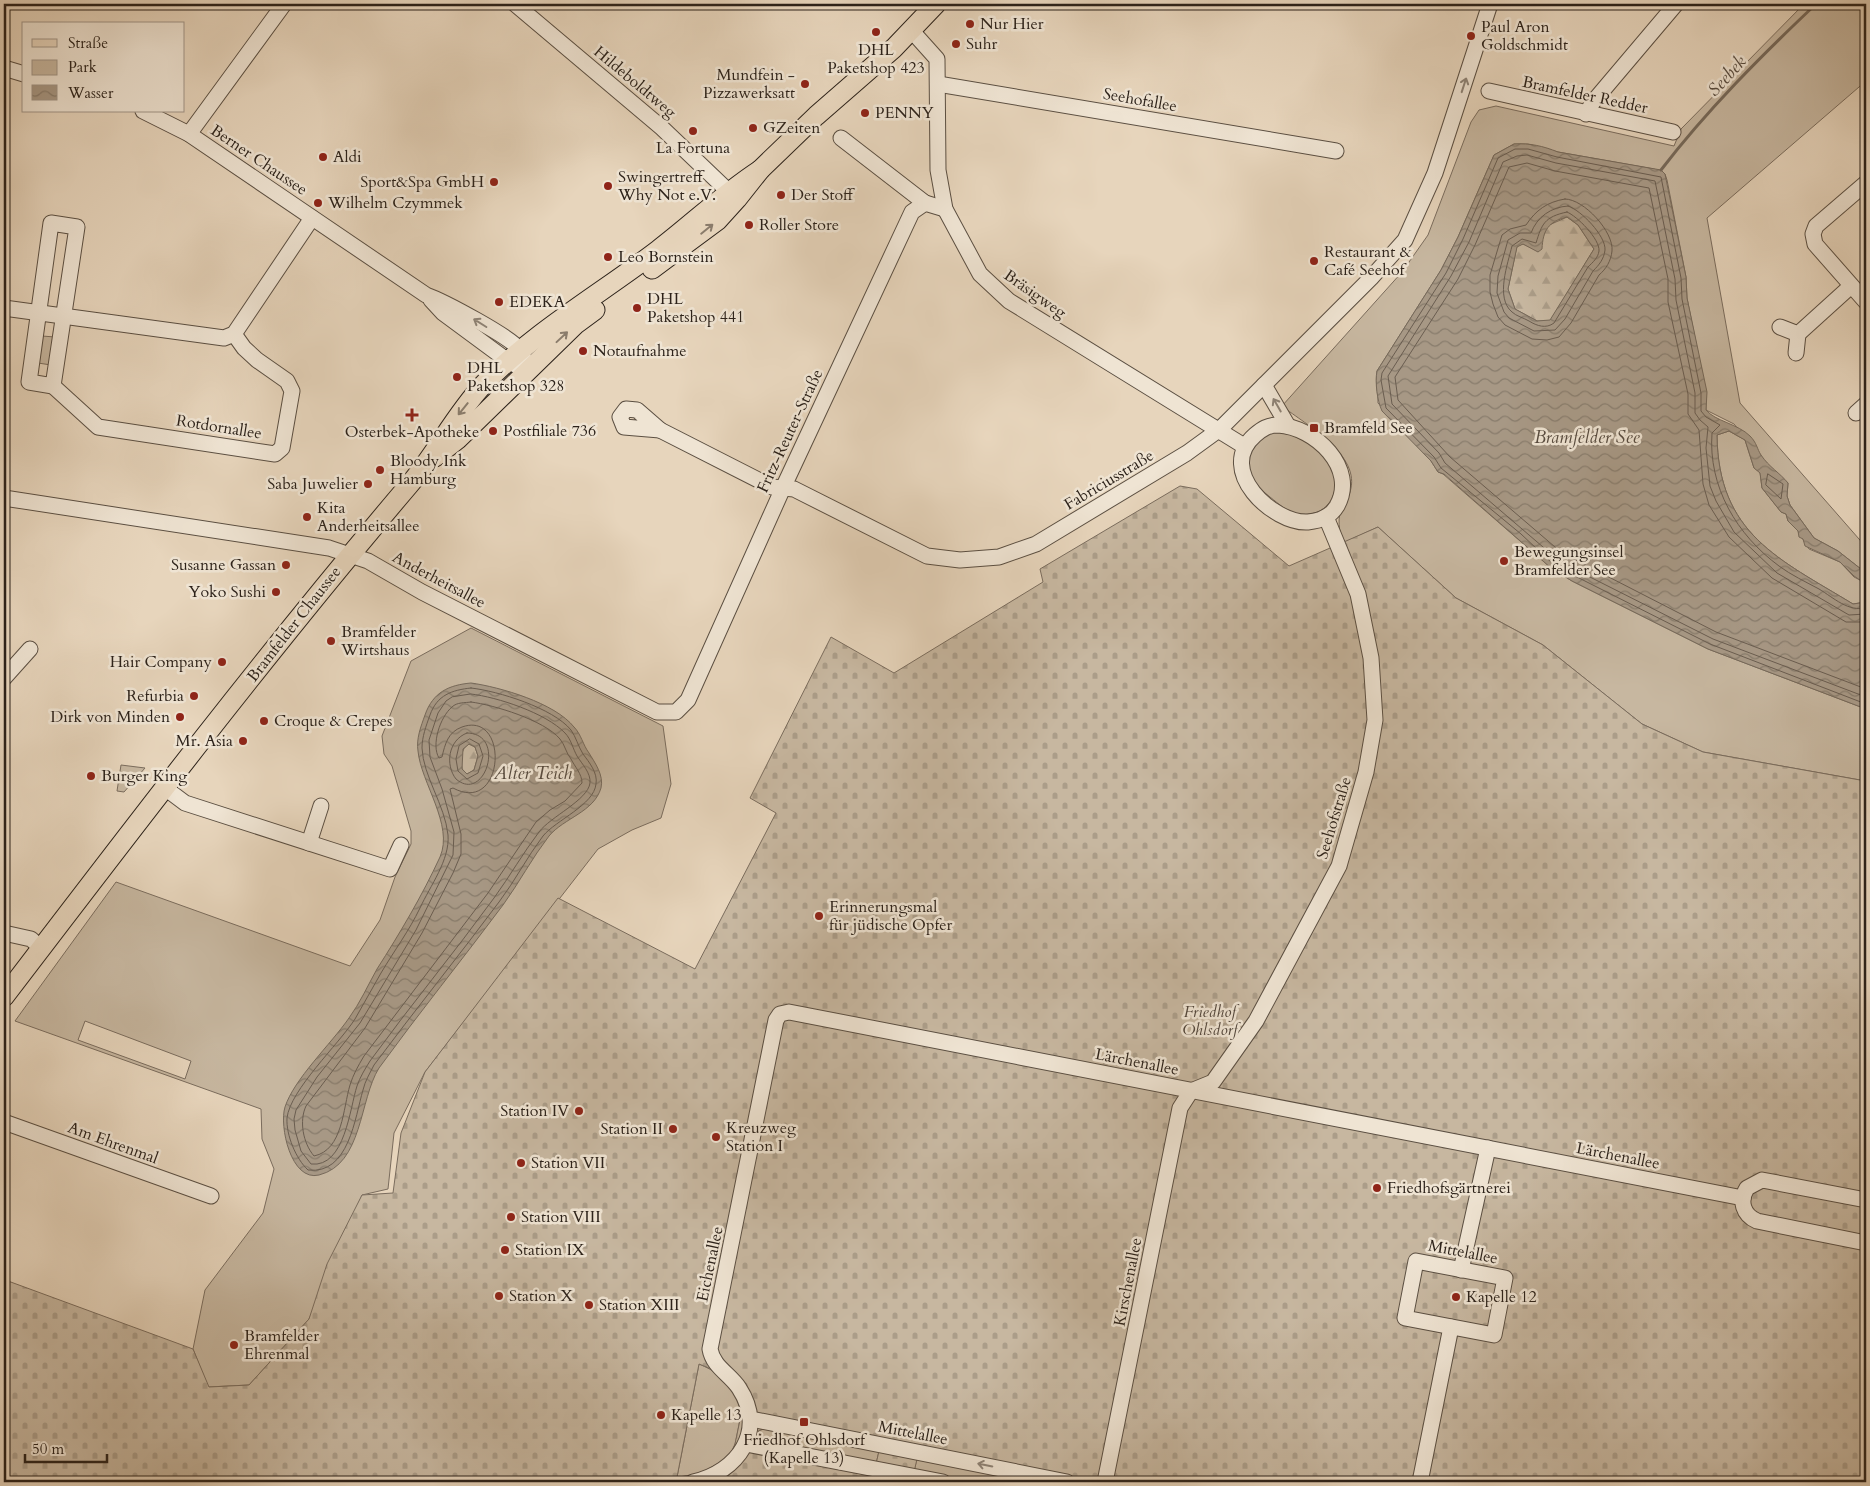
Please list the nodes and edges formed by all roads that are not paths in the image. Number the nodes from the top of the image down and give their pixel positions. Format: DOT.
graph roads {
  1 [pos="284,4"];
  2 [pos="515,4"];
  3 [pos="936,4"];
  4 [pos="1490,4"];
  5 [pos="1676,4"];
  6 [pos="911,30"];
  7 [pos="4,68"];
  8 [pos="22,73"];
  9 [pos="938,84"];
  10 [pos="1488,91"];
  11 [pos="144,112"];
  12 [pos="1586,114"];
  13 [pos="1673,132"];
  14 [pos="189,134"];
  15 [pos="841,138"];
  16 [pos="1336,151"];
  17 [pos="760,170"];
  18 [pos="1866,183"];
  19 [pos="728,190"];
  20 [pos="925,204"];
  21 [pos="945,209"];
  22 [pos="312,218"];
  23 [pos="1851,286"];
  24 [pos="1866,302"];
  25 [pos="4,308"];
  26 [pos="38,313"];
  27 [pos="64,316"];
  28 [pos="1780,327"];
  29 [pos="234,334"];
  30 [pos="1798,334"];
  31 [pos="1796,353"];
  32 [pos="515,356"];
  33 [pos="527,370"];
  34 [pos="1264,385"];
  35 [pos="53,386"];
  36 [pos="1288,426"];
  37 [pos="1220,429"];
  38 [pos="660,430"];
  39 [pos="1244,446"];
  40 [pos="427,464"];
  41 [pos="782,488"];
  42 [pos="4,498"];
  43 [pos="1326,517"];
  44 [pos="350,555"];
  45 [pos="30,650"];
  46 [pos="4,678"];
  47 [pos="688,700"];
  48 [pos="165,788"];
  49 [pos="322,806"];
  50 [pos="309,843"];
  51 [pos="401,845"];
  52 [pos="4,933"];
  53 [pos="41,948"];
  54 [pos="4,997"];
  55 [pos="780,1014"];
  56 [pos="1191,1091"];
  57 [pos="4,1122"];
  58 [pos="1488,1148"];
  59 [pos="211,1196"];
  60 [pos="1743,1198"];
  61 [pos="1866,1200"];
  62 [pos="1866,1243"];
  63 [pos="1461,1270"];
  64 [pos="1451,1327"];
  65 [pos="751,1420"];
  66 [pos="746,1444"];
  67 [pos="693,1482"];
  68 [pos="943,1482"];
  69 [pos="1067,1482"];
  70 [pos="1105,1482"];
  71 [pos="1420,1482"];
  1 -- 14 [label="street"];
  2 -- 19 [label="street, Hildeboldtweg"];
  3 -- 6 [label="main road, Bramfelder Chaussee"];
  34 -- 4 [label="street, Fabriciusstraße, one-way"];
  5 -- 12 [label="street"];
  6 -- 9 [label="street, Bräsigweg"];
  6 -- 17 [label="main road, Bramfelder Chaussee"];
  7 -- 8 [label="street"];
  9 -- 16 [label="street, Seehofallee"];
  9 -- 21 [label="street, Bräsigweg"];
  10 -- 12 [label="street, Bramfelder Redder"];
  11 -- 14 [label="street, Berner Chaussee"];
  12 -- 13 [label="street, Bramfelder Redder"];
  14 -- 22 [label="street, Berner Chaussee"];
  15 -- 20 [label="street"];
  17 -- 19 [label="main road, Bramfelder Chaussee"];
  33 -- 17 [label="main road, Bramfelder Chaussee, one-way"];
  18 -- 23 [label="street"];
  19 -- 32 [label="main road, Bramfelder Chaussee"];
  20 -- 21 [label="street"];
  20 -- 41 [label="street, Fritz-Reuter-Straße"];
  21 -- 37 [label="street, Bräsigweg"];
  22 -- 29 [label="street"];
  22 -- 32 [label="street, Berner Chaussee"];
  23 -- 24 [label="street"];
  23 -- 30 [label="street"];
  25 -- 26 [label="street"];
  26 -- 27 [label="street"];
  26 -- 27 [label="street"];
  26 -- 35 [label="street"];
  27 -- 29 [label="street"];
  27 -- 35 [label="street"];
  28 -- 30 [label="street"];
  29 -- 35 [label="street, Rotdornallee"];
  30 -- 31 [label="street"];
  32 -- 33 [label="street"];
  32 -- 40 [label="main road, Bramfelder Chaussee, one-way"];
  33 -- 40 [label="main road, Bramfelder Chaussee"];
  36 -- 34 [label="street, one-way"];
  34 -- 37 [label="street, Fabriciusstraße"];
  36 -- 39 [label="street"];
  36 -- 43 [label="street"];
  37 -- 39 [label="street, Bräsigweg"];
  37 -- 41 [label="street, Fabriciusstraße"];
  38 -- 41 [label="street, Fabriciusstraße"];
  39 -- 43 [label="street"];
  40 -- 44 [label="main road, Bramfelder Chaussee"];
  41 -- 47 [label="street, Fritz-Reuter-Straße"];
  42 -- 44 [label="street, Anderheitsallee"];
  43 -- 56 [label="street, Seehofstraße"];
  44 -- 47 [label="street, Anderheitsallee"];
  44 -- 48 [label="main road, Bramfelder Chaussee"];
  45 -- 46 [label="street"];
  48 -- 50 [label="street"];
  48 -- 53 [label="main road, Bramfelder Chaussee"];
  49 -- 50 [label="street"];
  50 -- 51 [label="street"];
  52 -- 53 [label="street"];
  53 -- 54 [label="main road, Bramfelder Chaussee"];
  55 -- 56 [label="street, Lärchenallee"];
  55 -- 65 [label="street, Eichenallee"];
  56 -- 58 [label="street, Lärchenallee"];
  56 -- 70 [label="street, Kirschenallee"];
  57 -- 59 [label="street, Am Ehrenmal"];
  58 -- 60 [label="street, Lärchenallee"];
  58 -- 63 [label="street"];
  60 -- 61 [label="street"];
  60 -- 62 [label="street"];
  63 -- 64 [label="street, Mittelallee"];
  63 -- 64 [label="street, Mittelallee"];
  64 -- 71 [label="street"];
  65 -- 66 [label="street"];
  69 -- 65 [label="street, Mittelallee, one-way"];
  66 -- 67 [label="street"];
  66 -- 68 [label="street"];
}
